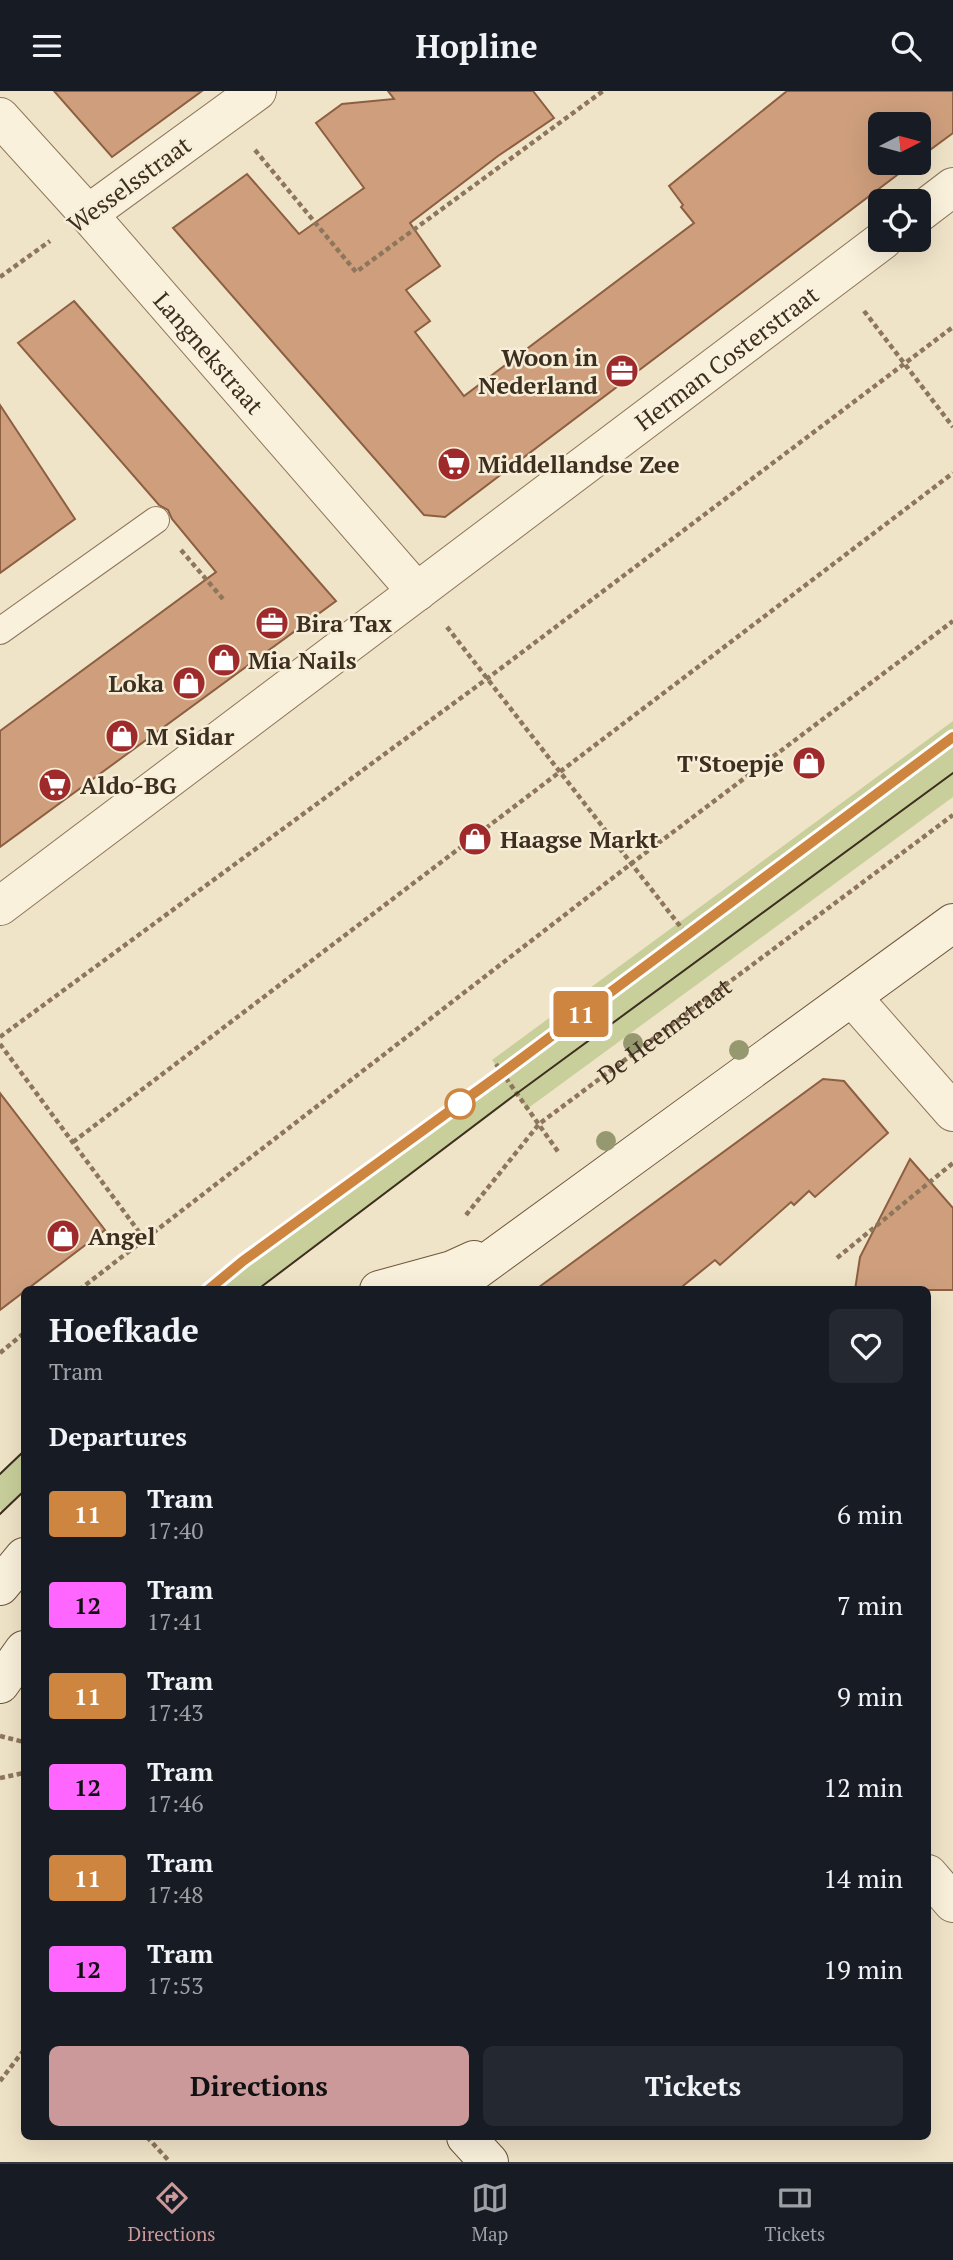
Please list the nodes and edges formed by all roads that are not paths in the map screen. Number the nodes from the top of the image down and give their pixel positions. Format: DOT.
graph roads {
  1 [pos="257,91"];
  2 [pos="0,117"];
  3 [pos="953,187"];
  4 [pos="931,204"];
  5 [pos="88,214"];
  6 [pos="868,251"];
  7 [pos="156,520"];
  8 [pos="417,592"];
  9 [pos="0,631"];
  10 [pos="0,906"];
  11 [pos="953,923"];
  12 [pos="852,997"];
  13 [pos="953,1112"];
  14 [pos="516,1241"];
  15 [pos="407,1286"];
  16 [pos="454,1286"];
  17 [pos="21,1561"];
  18 [pos="0,1586"];
  19 [pos="931,1877"];
  20 [pos="953,1903"];
  21 [pos="469,2140"];
  22 [pos="489,2162"];
  1 -- 5 [label="street, Wesselsstraat"];
  2 -- 5 [label="street, Langnekstraat"];
  3 -- 4 [label="street"];
  5 -- 8 [label="street, Langnekstraat"];
  6 -- 8 [label="street, Herman Costerstraat"];
  7 -- 9 [label="lane"];
  8 -- 10 [label="street, Herman Costerstraat"];
  11 -- 12 [label="street"];
  12 -- 13 [label="street"];
  12 -- 14 [label="street"];
  14 -- 15 [label="street"];
  14 -- 16 [label="street"];
  17 -- 18 [label="street"];
  19 -- 20 [label="street"];
  21 -- 22 [label="street"];
}
